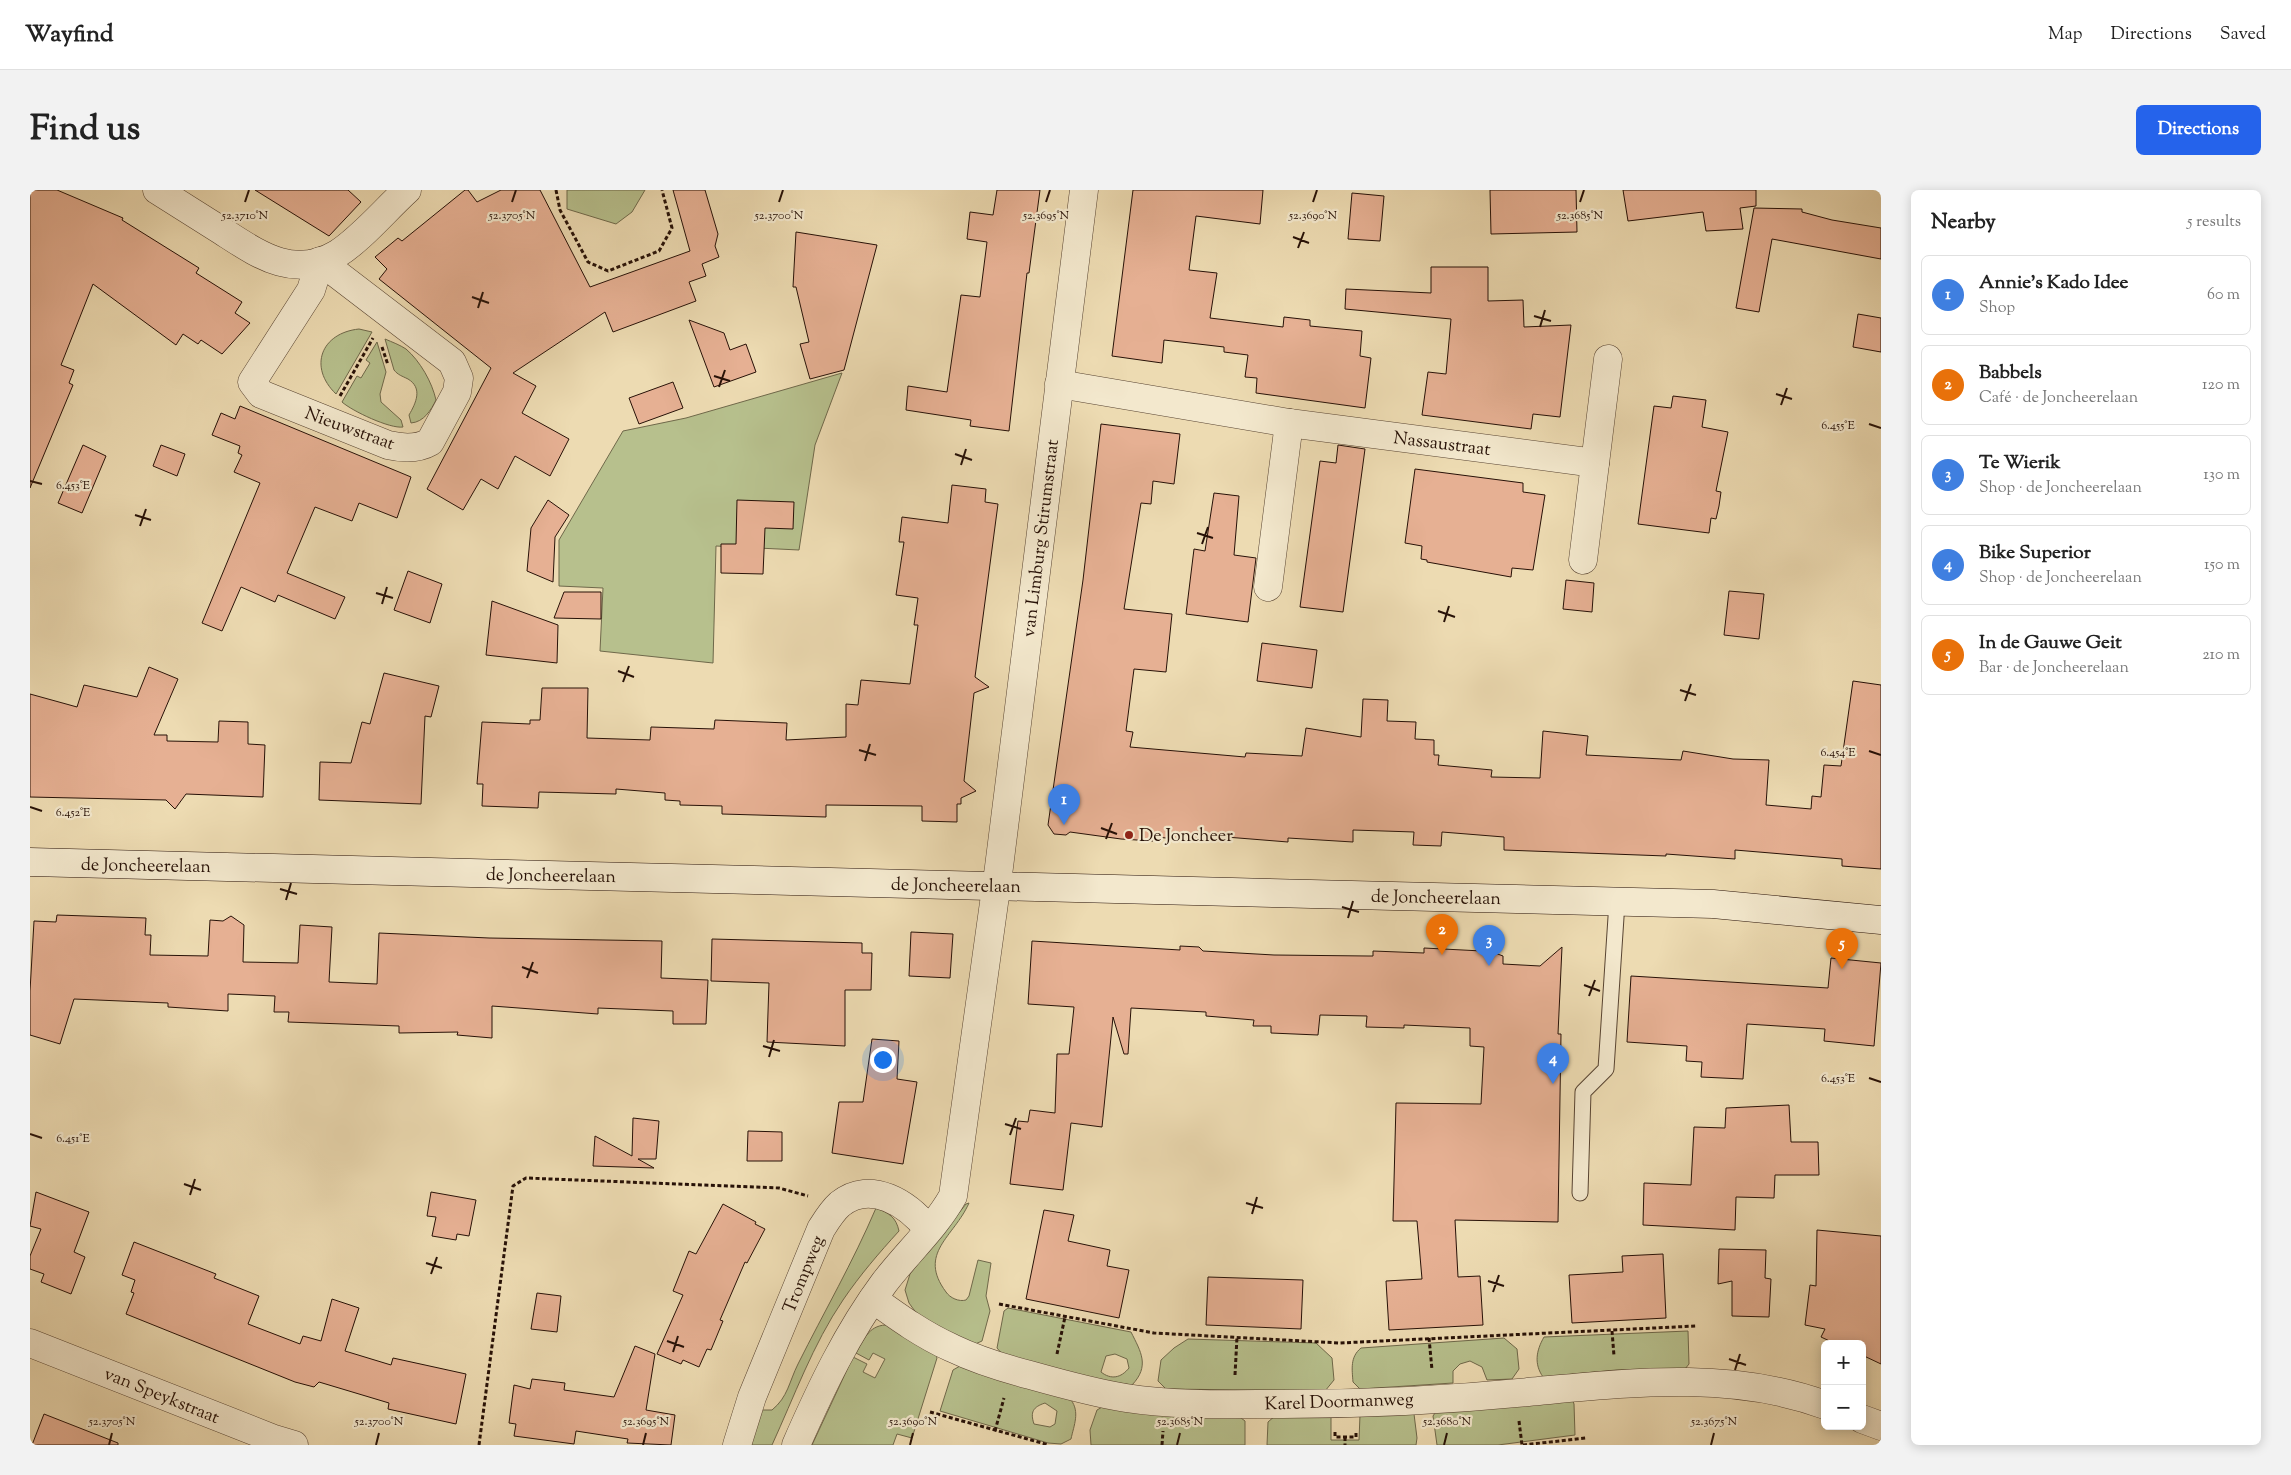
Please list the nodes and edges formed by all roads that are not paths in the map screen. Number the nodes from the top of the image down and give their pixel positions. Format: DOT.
graph roads {
  1 [pos="158,190"];
  2 [pos="407,190"];
  3 [pos="1084,190"];
  4 [pos="320,262"];
  5 [pos="1608,359"];
  6 [pos="1059,384"];
  7 [pos="1289,423"];
  8 [pos="1595,463"];
  9 [pos="1583,560"];
  10 [pos="1268,587"];
  11 [pos="30,862"];
  12 [pos="996,886"];
  13 [pos="1617,902"];
  14 [pos="1881,920"];
  15 [pos="1580,1193"];
  16 [pos="928,1229"];
  17 [pos="872,1299"];
  18 [pos="30,1343"];
  19 [pos="1821,1404"];
  20 [pos="1866,1420"];
  21 [pos="1881,1426"];
  22 [pos="280,1443"];
  23 [pos="736,1445"];
  24 [pos="796,1445"];
  1 -- 4 [label="street"];
  2 -- 4 [label="street"];
  3 -- 6 [label="street, van Limburg Stirumstraat"];
  4 -- 4 [label="street, Nieuwstraat"];
  5 -- 8 [label="street"];
  6 -- 7 [label="street, Nassaustraat"];
  6 -- 12 [label="street, van Limburg Stirumstraat"];
  7 -- 8 [label="street, Nassaustraat"];
  7 -- 10 [label="street"];
  8 -- 9 [label="street"];
  11 -- 12 [label="street, de Joncheerelaan"];
  12 -- 13 [label="street, de Joncheerelaan"];
  12 -- 16 [label="street"];
  13 -- 14 [label="street, de Joncheerelaan"];
  13 -- 15 [label="lane"];
  16 -- 17 [label="street"];
  16 -- 23 [label="street, Trompweg"];
  17 -- 19 [label="street, Karel Doormanweg"];
  17 -- 24 [label="street"];
  18 -- 22 [label="street, van Speykstraat"];
  20 -- 21 [label="street"];
}
